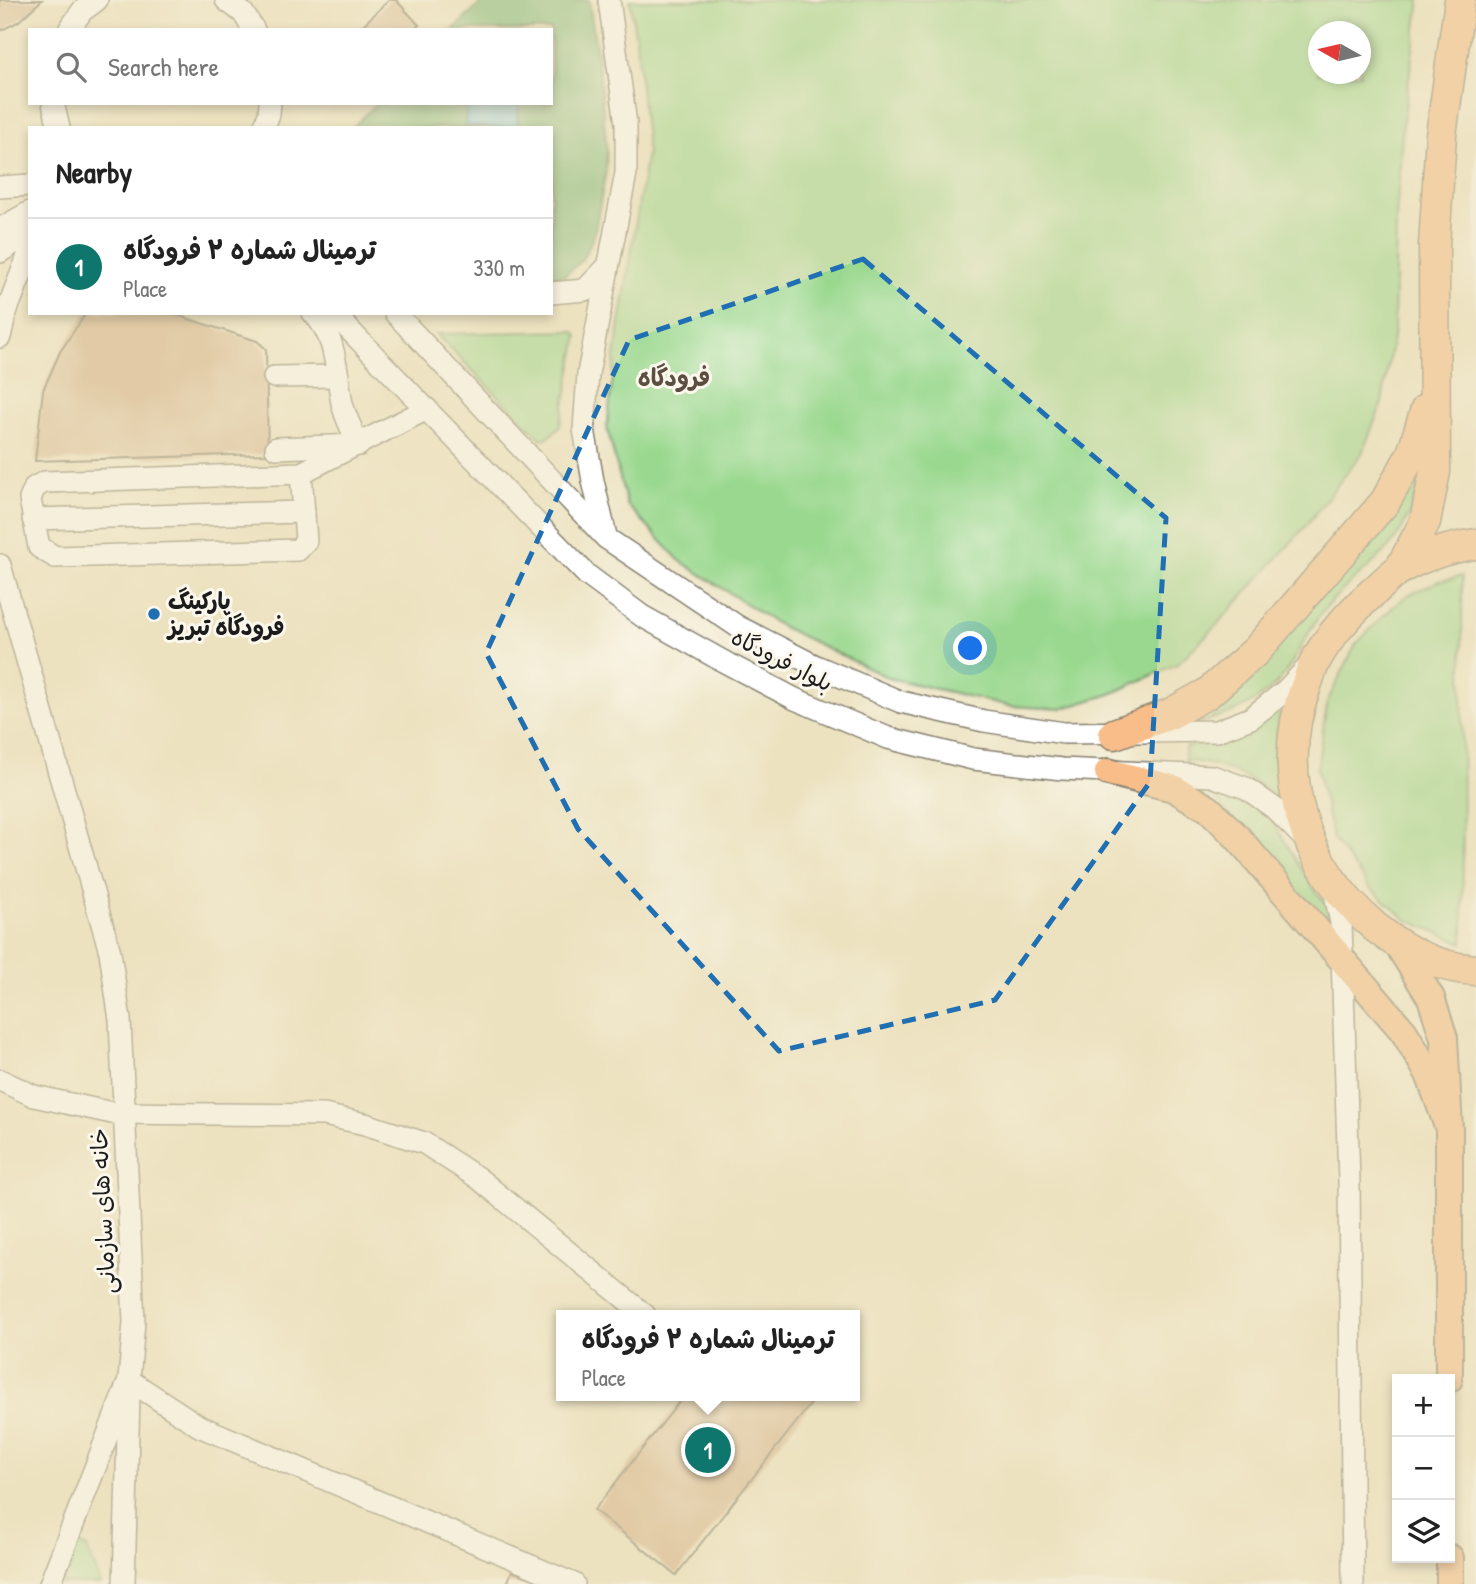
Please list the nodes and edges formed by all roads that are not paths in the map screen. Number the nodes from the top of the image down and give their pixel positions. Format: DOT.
graph roads {
  1 [pos="97,0"];
  2 [pos="226,0"];
  3 [pos="609,0"];
  4 [pos="1460,0"];
  5 [pos="70,28"];
  6 [pos="253,28"];
  7 [pos="270,105"];
  8 [pos="265,126"];
  9 [pos="28,186"];
  10 [pos="0,187"];
  11 [pos="28,213"];
  12 [pos="0,229"];
  13 [pos="28,234"];
  14 [pos="0,252"];
  15 [pos="28,256"];
  16 [pos="608,266"];
  17 [pos="553,293"];
  18 [pos="315,315"];
  19 [pos="335,315"];
  20 [pos="397,315"];
  21 [pos="0,337"];
  22 [pos="338,376"];
  23 [pos="274,377"];
  24 [pos="1434,382"];
  25 [pos="427,410"];
  26 [pos="359,445"];
  27 [pos="276,449"];
  28 [pos="301,473"];
  29 [pos="304,512"];
  30 [pos="33,519"];
  31 [pos="606,538"];
  32 [pos="1466,545"];
  33 [pos="0,565"];
  34 [pos="1400,569"];
  35 [pos="1316,658"];
  36 [pos="1114,734"];
  37 [pos="1108,772"];
  38 [pos="1310,844"];
  39 [pos="1333,882"];
  40 [pos="1398,945"];
  41 [pos="1342,962"];
  42 [pos="1469,970"];
  43 [pos="0,1080"];
  44 [pos="124,1112"];
  45 [pos="1449,1129"];
  46 [pos="639,1310"];
  47 [pos="1449,1374"];
  48 [pos="129,1380"];
  49 [pos="1450,1563"];
  50 [pos="50,1584"];
  51 [pos="124,1584"];
  52 [pos="574,1584"];
  53 [pos="1353,1584"];
  54 [pos="1450,1584"];
  1 -- 5 [label="street"];
  2 -- 6 [label="street"];
  3 -- 16 [label="street"];
  4 -- 24 [label="highway"];
  7 -- 8 [label="street"];
  9 -- 10 [label="street"];
  11 -- 12 [label="street"];
  13 -- 14 [label="street"];
  15 -- 21 [label="street"];
  16 -- 17 [label="street"];
  16 -- 31 [label="street"];
  18 -- 22 [label="street"];
  19 -- 25 [label="street, بلوار فرودگاه"];
  20 -- 31 [label="street, بلوار فرودگاه"];
  22 -- 23 [label="street"];
  22 -- 26 [label="street"];
  24 -- 34 [label="highway"];
  24 -- 36 [label="highway"];
  25 -- 26 [label="street"];
  25 -- 37 [label="street, بلوار فرودگاه"];
  26 -- 27 [label="street"];
  26 -- 28 [label="street"];
  28 -- 29 [label="street"];
  28 -- 30 [label="street"];
  29 -- 30 [label="street"];
  29 -- 30 [label="street"];
  31 -- 36 [label="street, بلوار فرودگاه"];
  32 -- 34 [label="highway"];
  33 -- 44 [label="street, خانه های سازمانی"];
  34 -- 35 [label="highway"];
  35 -- 36 [label="street, بلوار فرودگاه"];
  35 -- 38 [label="highway"];
  37 -- 38 [label="street, بلوار فرودگاه"];
  37 -- 41 [label="main road"];
  38 -- 39 [label="highway"];
  39 -- 40 [label="highway"];
  39 -- 41 [label="street"];
  40 -- 42 [label="highway"];
  40 -- 45 [label="main road"];
  41 -- 45 [label="main road"];
  41 -- 53 [label="street"];
  43 -- 44 [label="street"];
  44 -- 46 [label="street"];
  44 -- 48 [label="street, خانه های سازمانی"];
  45 -- 47 [label="main road"];
  48 -- 50 [label="street"];
  48 -- 51 [label="street"];
  48 -- 52 [label="street"];
  49 -- 54 [label="main road"];
}
